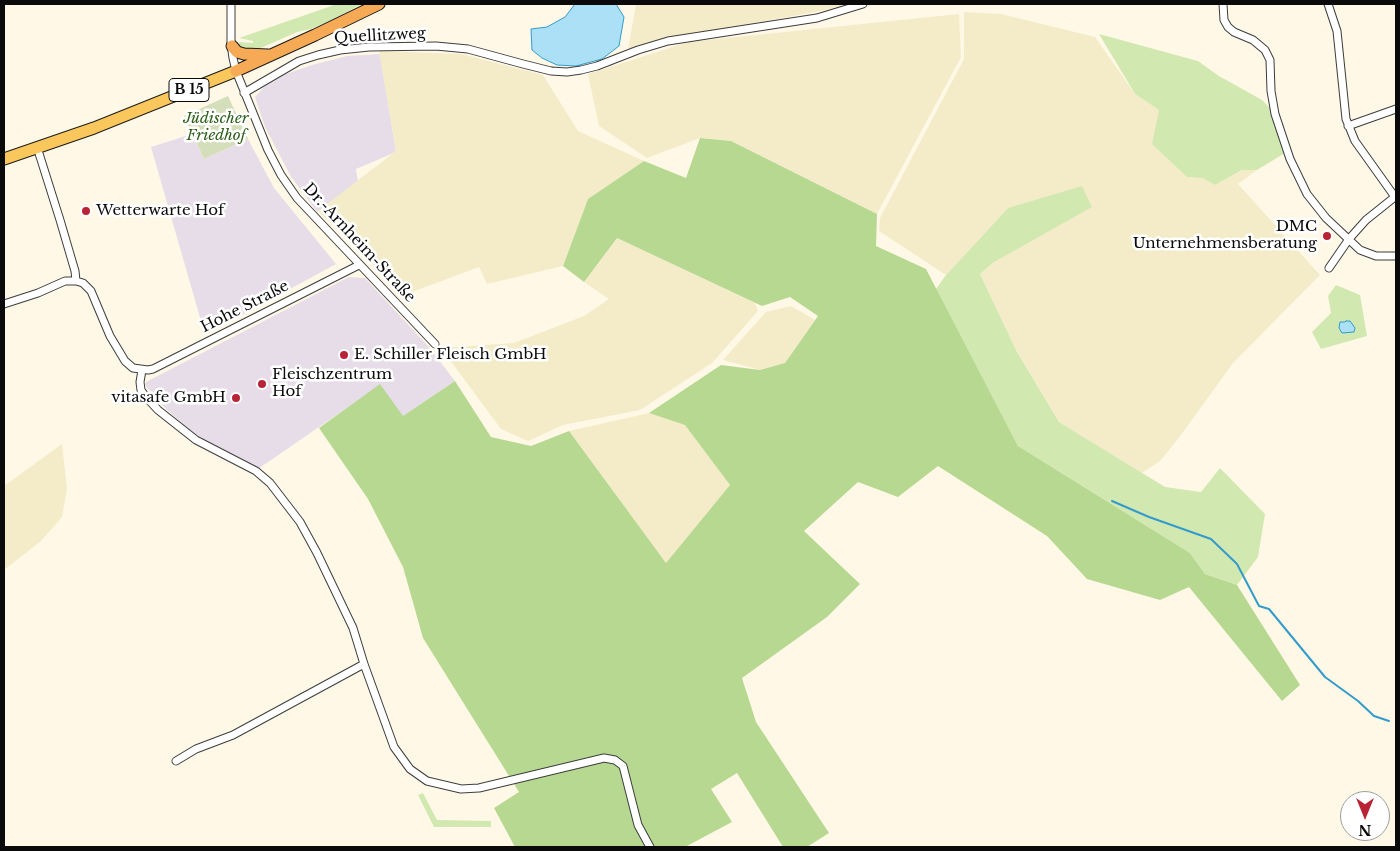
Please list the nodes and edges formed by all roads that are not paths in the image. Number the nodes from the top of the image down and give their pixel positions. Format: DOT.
graph roads {
  1 [pos="231,4"];
  2 [pos="378,4"];
  3 [pos="863,4"];
  4 [pos="1222,4"];
  5 [pos="1328,4"];
  6 [pos="232,46"];
  7 [pos="272,55"];
  8 [pos="236,71"];
  9 [pos="244,93"];
  10 [pos="1396,109"];
  11 [pos="1348,126"];
  12 [pos="37,147"];
  13 [pos="4,159"];
  14 [pos="1396,196"];
  15 [pos="1349,239"];
  16 [pos="1396,256"];
  17 [pos="359,265"];
  18 [pos="1329,268"];
  19 [pos="76,281"];
  20 [pos="4,304"];
  21 [pos="435,344"];
  22 [pos="142,370"];
  23 [pos="364,664"];
  24 [pos="176,761"];
  25 [pos="650,847"];
  1 -- 6 [label="street, Dr.-Arnheim-Straße"];
  2 -- 7 [label="highway, B 15"];
  3 -- 9 [label="street, Quellitzweg"];
  4 -- 15 [label="street"];
  5 -- 11 [label="street"];
  6 -- 7 [label="highway"];
  6 -- 8 [label="street, Dr.-Arnheim-Straße"];
  7 -- 8 [label="highway, B 15"];
  8 -- 9 [label="street, Dr.-Arnheim-Straße"];
  8 -- 12 [label="main road, B 15"];
  9 -- 17 [label="street, Dr.-Arnheim-Straße"];
  10 -- 11 [label="street"];
  11 -- 14 [label="street"];
  12 -- 13 [label="main road, B 15"];
  12 -- 19 [label="street"];
  14 -- 15 [label="street"];
  15 -- 16 [label="street"];
  15 -- 18 [label="street"];
  17 -- 21 [label="street, Dr.-Arnheim-Straße"];
  17 -- 22 [label="street, Hohe Straße"];
  19 -- 20 [label="street"];
  19 -- 22 [label="street"];
  22 -- 23 [label="street"];
  23 -- 24 [label="street"];
  23 -- 25 [label="street"];
}
